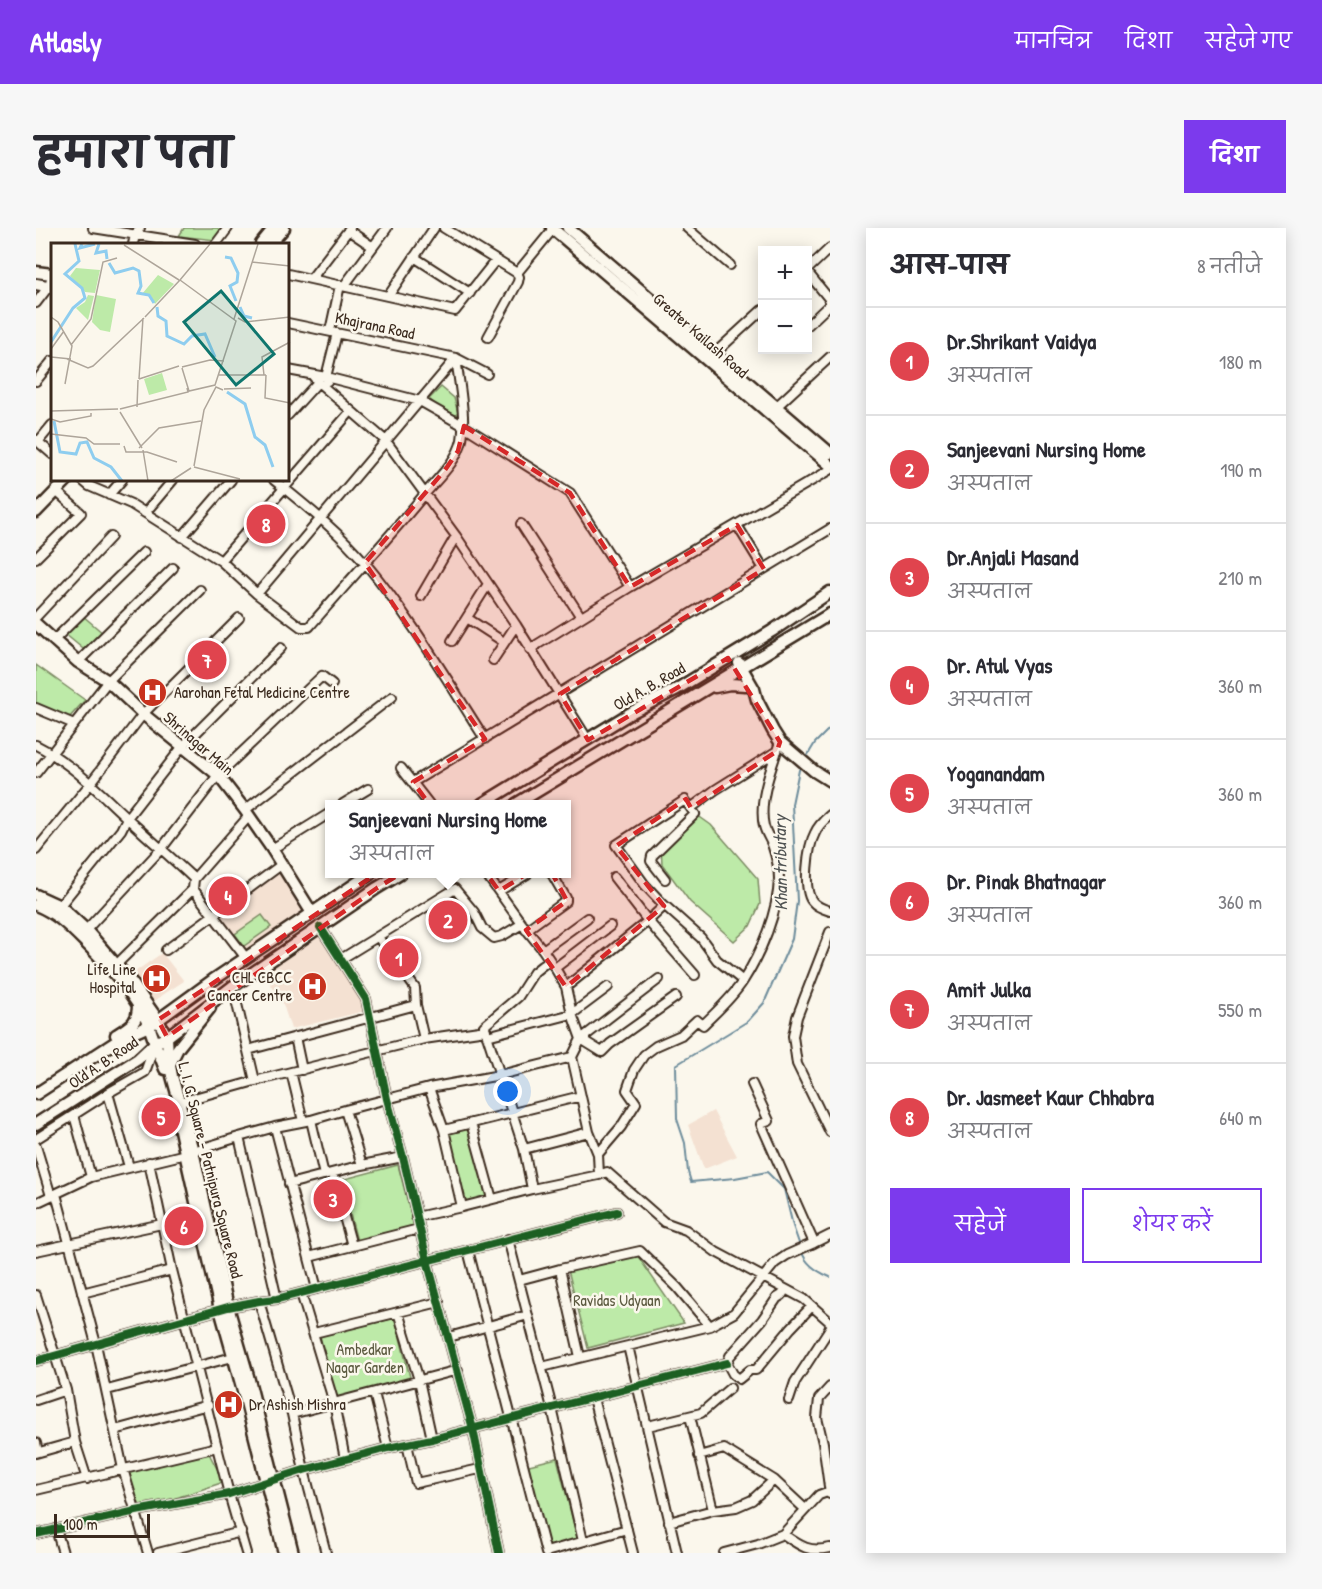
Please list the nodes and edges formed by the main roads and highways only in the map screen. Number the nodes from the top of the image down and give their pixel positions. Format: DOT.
graph roads {
  1 [pos="274,228"];
  2 [pos="284,228"];
  3 [pos="553,228"];
  4 [pos="569,228"];
  5 [pos="262,243"];
  6 [pos="271,243"];
  7 [pos="36,272"];
  8 [pos="51,274"];
  9 [pos="36,284"];
  10 [pos="51,286"];
  11 [pos="830,453"];
  12 [pos="830,465"];
  13 [pos="65,482"];
  14 [pos="37,509"];
  15 [pos="830,592"];
  16 [pos="830,614"];
  17 [pos="36,624"];
  18 [pos="789,639"];
  19 [pos="736,653"];
  20 [pos="739,669"];
  21 [pos="747,683"];
  22 [pos="677,688"];
  23 [pos="705,689"];
  24 [pos="829,778"];
  25 [pos="489,800"];
  26 [pos="523,800"];
  27 [pos="363,878"];
  28 [pos="393,878"];
  29 [pos="36,895"];
  30 [pos="36,905"];
  31 [pos="57,910"];
  32 [pos="312,913"];
  33 [pos="114,967"];
  34 [pos="214,1000"];
  35 [pos="141,1002"];
  36 [pos="176,1008"];
  37 [pos="154,1023"];
  38 [pos="167,1037"];
  39 [pos="155,1043"];
  40 [pos="108,1044"];
  41 [pos="170,1064"];
  42 [pos="36,1088"];
  43 [pos="36,1094"];
  44 [pos="36,1124"];
  45 [pos="190,1152"];
  46 [pos="224,1308"];
  47 [pos="270,1480"];
  48 [pos="284,1553"];
  49 [pos="293,1553"];
  1 -- 5 [label="main road"];
  2 -- 6 [label="main road"];
  3 -- 12 [label="main road, Greater Kailash Road"];
  4 -- 11 [label="main road, Greater Kailash Road"];
  7 -- 8 [label="main road"];
  9 -- 10 [label="main road"];
  13 -- 14 [label="main road"];
  15 -- 19 [label="main road, Old A. B. Road"];
  16 -- 18 [label="main road, Old A. B. Road"];
  17 -- 32 [label="main road, Shrinagar Main"];
  18 -- 20 [label="main road, Old A. B. Road"];
  18 -- 21 [label="main road"];
  19 -- 20 [label="main road"];
  19 -- 22 [label="main road, Old A. B. Road"];
  19 -- 22 [label="main road"];
  20 -- 21 [label="main road"];
  20 -- 23 [label="main road, Old A. B. Road"];
  21 -- 23 [label="main road"];
  21 -- 24 [label="main road"];
  22 -- 25 [label="main road, Old A. B. Road"];
  23 -- 26 [label="main road, Old A. B. Road"];
  27 -- 32 [label="main road, Old A. B. Road"];
  28 -- 34 [label="main road"];
  29 -- 31 [label="main road"];
  30 -- 31 [label="main road"];
  31 -- 33 [label="main road"];
  31 -- 33 [label="main road"];
  32 -- 36 [label="main road, Old A. B. Road"];
  33 -- 35 [label="main road"];
  34 -- 38 [label="main road"];
  34 -- 41 [label="main road"];
  35 -- 36 [label="main road"];
  35 -- 37 [label="main road"];
  35 -- 40 [label="main road"];
  36 -- 37 [label="main road, Old A. B. Road"];
  37 -- 38 [label="main road"];
  37 -- 39 [label="main road, L. I. G. Square - Patnipura Square Road"];
  37 -- 40 [label="main road, Old A. B. Road"];
  38 -- 39 [label="main road, Old A. B. Road"];
  38 -- 41 [label="main road, L. I. G. Square - Patnipura Square Road"];
  39 -- 44 [label="main road, Old A. B. Road"];
  39 -- 45 [label="main road, L. I. G. Square - Patnipura Square Road"];
  40 -- 42 [label="main road"];
  40 -- 43 [label="main road, Old A. B. Road"];
  41 -- 45 [label="main road, L. I. G. Square - Patnipura Square Road"];
  45 -- 46 [label="main road, L. I. G. Square - Patnipura Square Road"];
  46 -- 47 [label="main road, L. I. G. Square - Patnipura Square Road"];
  46 -- 47 [label="main road, L. I. G. Square - Patnipura Square Road"];
  47 -- 48 [label="main road, L. I. G. Square - Patnipura Square Road"];
  47 -- 49 [label="main road, L. I. G. Square - Patnipura Square Road"];
}
